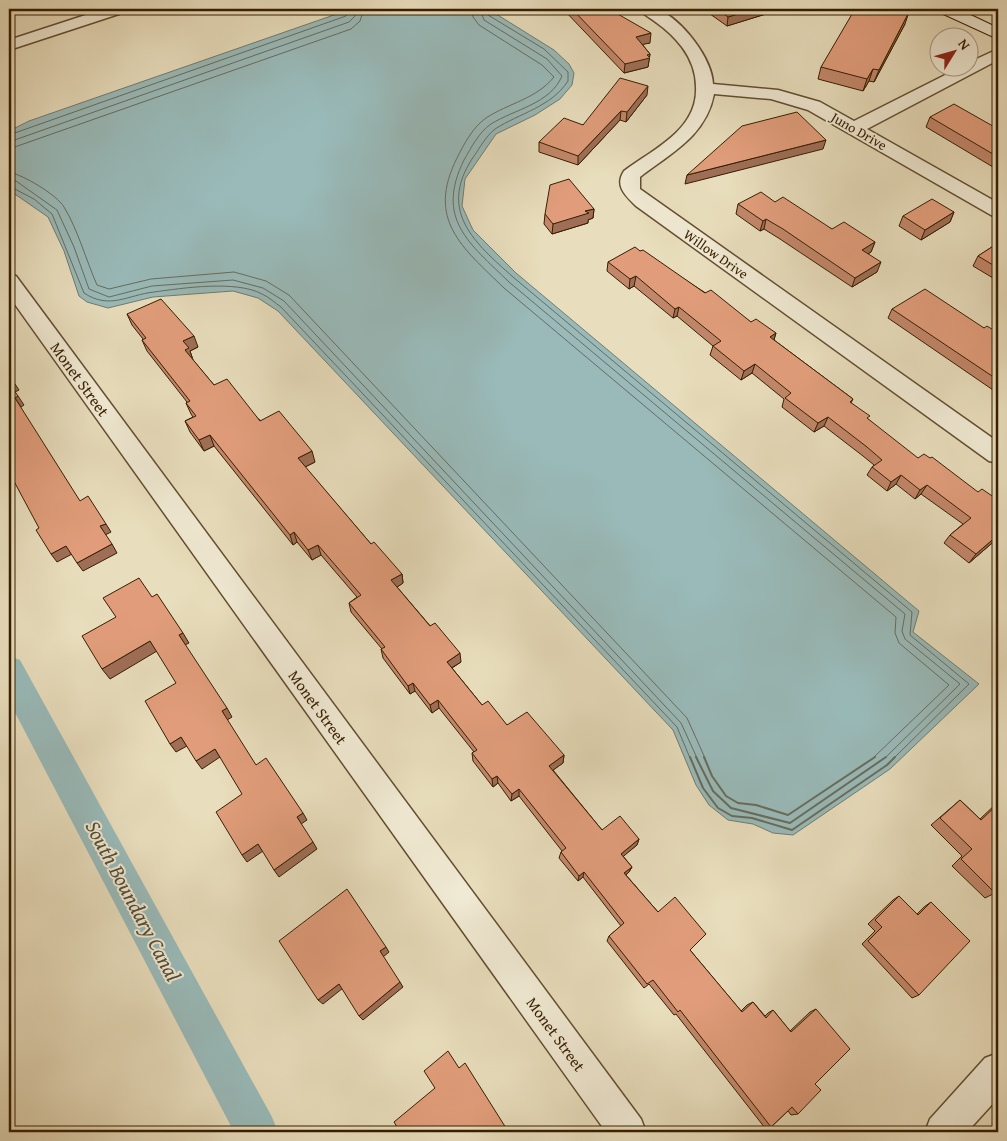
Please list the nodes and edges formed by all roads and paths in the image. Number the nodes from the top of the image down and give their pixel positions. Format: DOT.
graph roads {
  1 [pos="119,9"];
  2 [pos="647,9"];
  3 [pos="945,9"];
  4 [pos="998,34"];
  5 [pos="9,45"];
  6 [pos="998,54"];
  7 [pos="706,88"];
  8 [pos="855,128"];
  9 [pos="998,211"];
  10 [pos="9,282"];
  11 [pos="998,454"];
  12 [pos="998,1071"];
  13 [pos="628,1132"];
  14 [pos="943,1132"];
  1 -- 5 [label="street"];
  2 -- 7 [label="street, Willow Drive"];
  3 -- 4 [label="main road"];
  6 -- 8 [label="street"];
  7 -- 8 [label="street, Juno Drive"];
  7 -- 11 [label="street, Willow Drive"];
  8 -- 9 [label="street, Juno Drive"];
  10 -- 13 [label="street, Monet Street"];
  12 -- 14 [label="street"];
}
